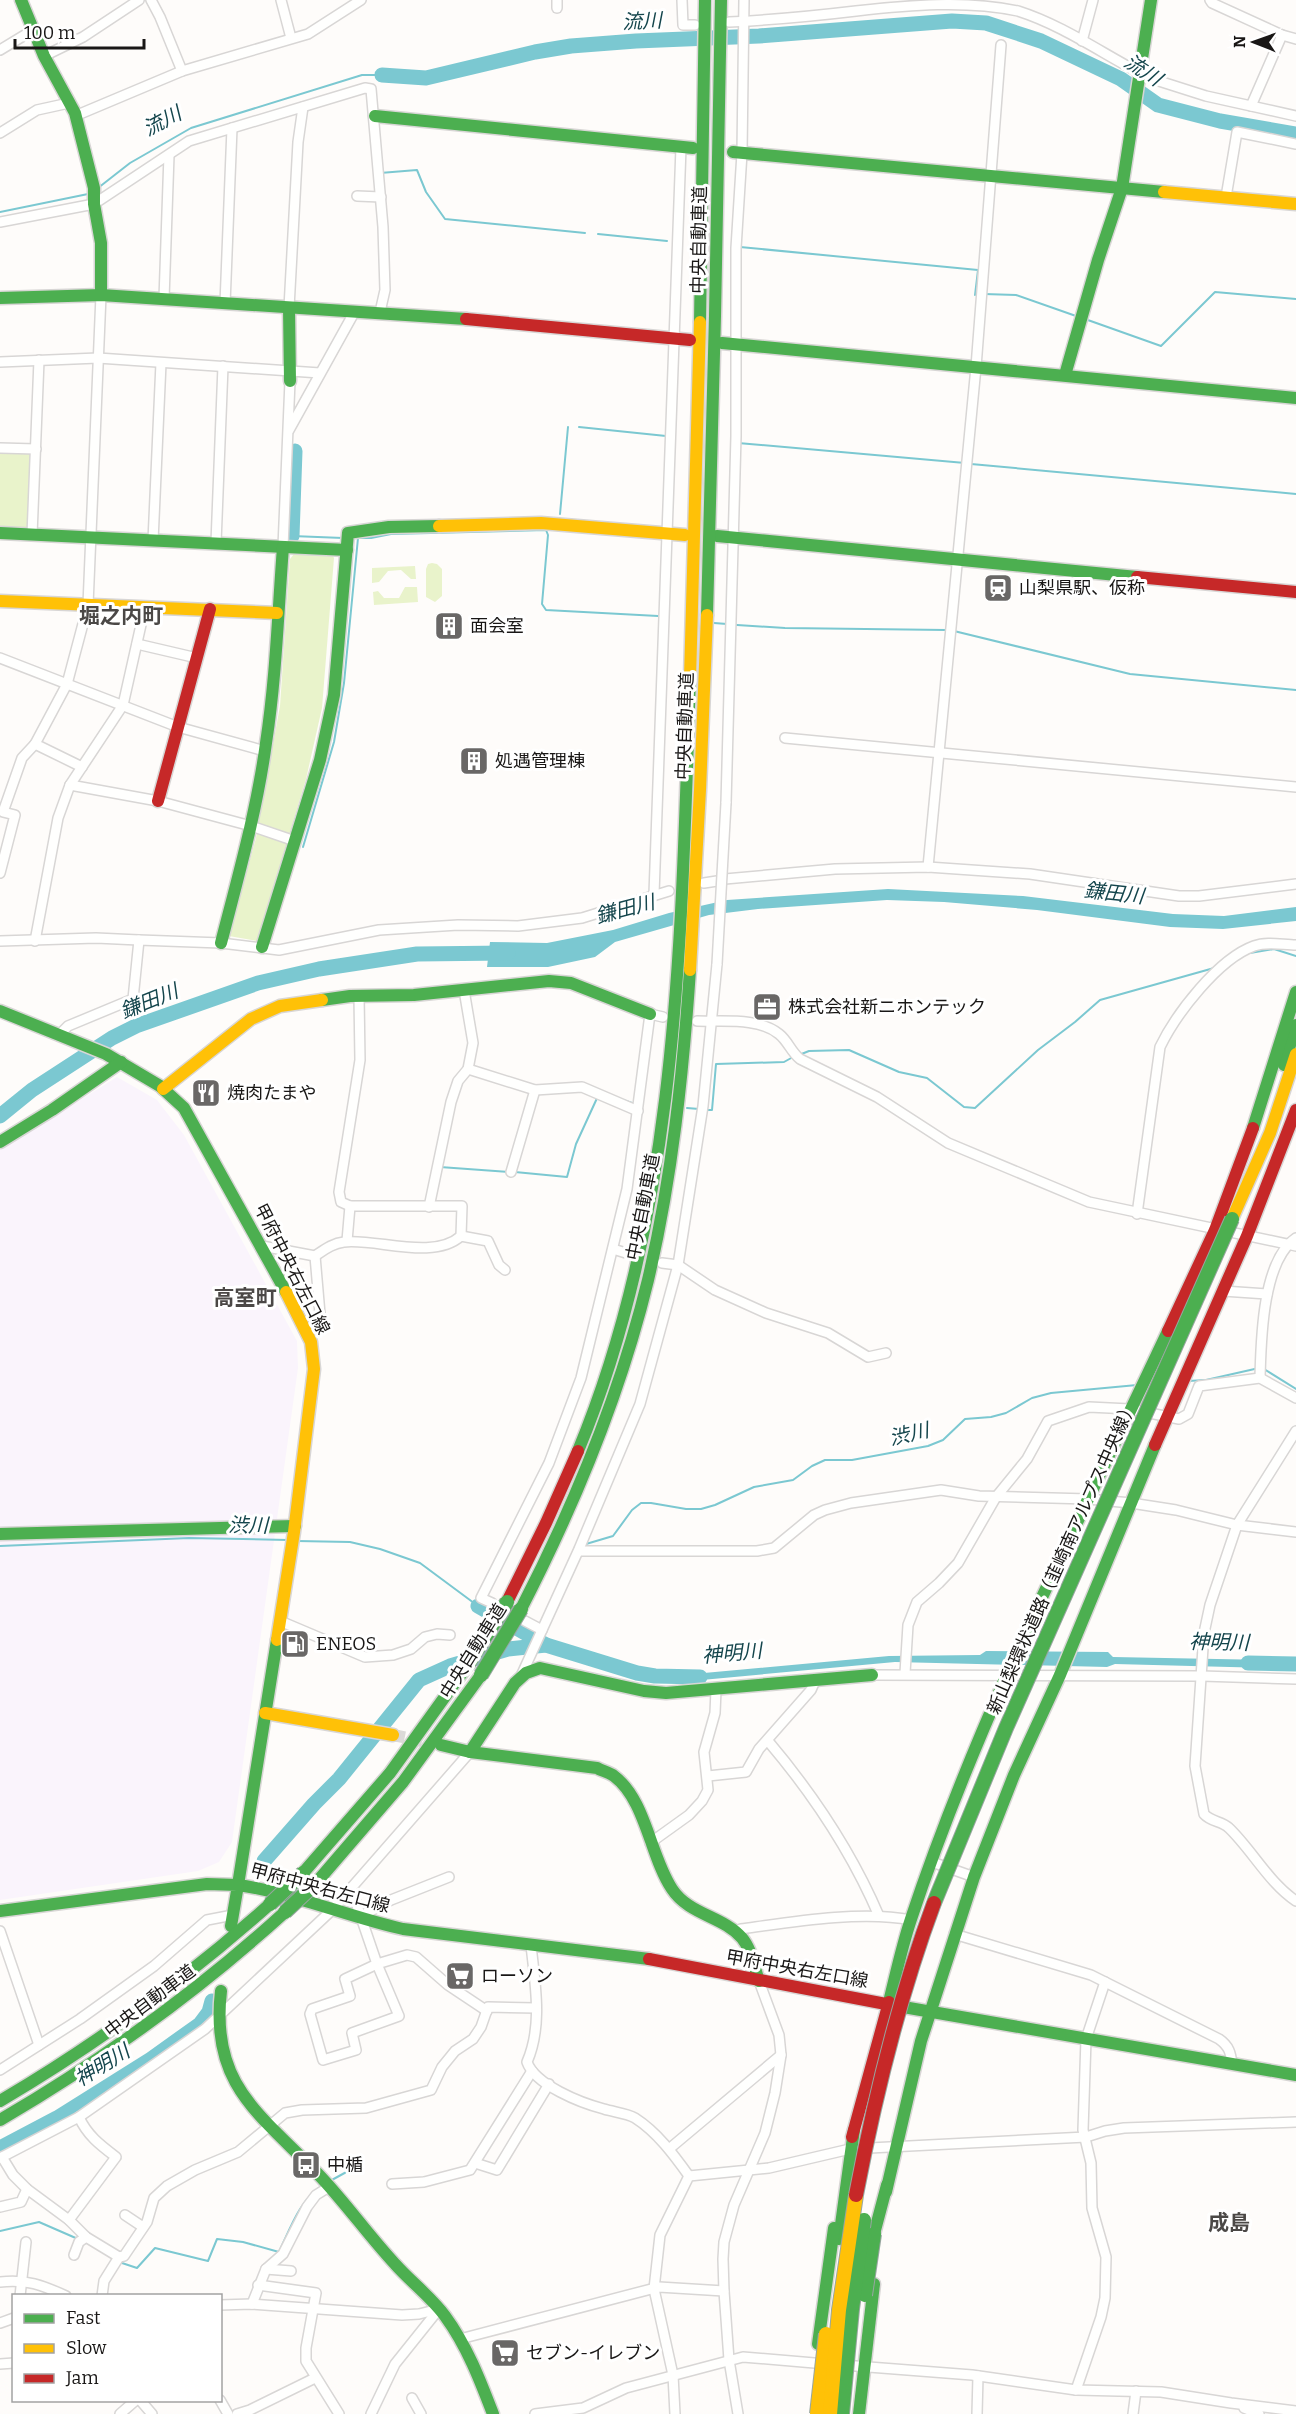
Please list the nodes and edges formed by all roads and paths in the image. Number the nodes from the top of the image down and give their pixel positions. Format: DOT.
graph roads {
  1 [pos="21,0"];
  2 [pos="139,0"];
  3 [pos="151,0"];
  4 [pos="281,0"];
  5 [pos="362,0"];
  6 [pos="682,0"];
  7 [pos="705,0"];
  8 [pos="721,0"];
  9 [pos="744,0"];
  10 [pos="1094,0"];
  11 [pos="1151,0"];
  12 [pos="1210,0"];
  13 [pos="743,24"];
  14 [pos="725,25"];
  15 [pos="700,27"];
  16 [pos="33,30"];
  17 [pos="1282,35"];
  18 [pos="291,38"];
  19 [pos="1296,39"];
  20 [pos="1082,41"];
  21 [pos="1001,45"];
  22 [pos="0,50"];
  23 [pos="44,56"];
  24 [pos="182,71"];
  25 [pos="1140,75"];
  26 [pos="69,103"];
  27 [pos="1251,106"];
  28 [pos="303,107"];
  29 [pos="75,116"];
  30 [pos="375,116"];
  31 [pos="1296,116"];
  32 [pos="231,128"];
  33 [pos="0,133"];
  34 [pos="1296,144"];
  35 [pos="687,147"];
  36 [pos="737,152"];
  37 [pos="170,155"];
  38 [pos="990,176"];
  39 [pos="1122,188"];
  40 [pos="357,196"];
  41 [pos="381,196"];
  42 [pos="94,197"];
  43 [pos="1226,197"];
  44 [pos="1296,204"];
  45 [pos="0,222"];
  46 [pos="101,295"];
  47 [pos="0,298"];
  48 [pos="164,299"];
  49 [pos="225,304"];
  50 [pos="289,308"];
  51 [pos="355,312"];
  52 [pos="380,312"];
  53 [pos="675,339"];
  54 [pos="690,340"];
  55 [pos="728,344"];
  56 [pos="98,358"];
  57 [pos="39,360"];
  58 [pos="0,362"];
  59 [pos="161,363"];
  60 [pos="223,366"];
  61 [pos="976,367"];
  62 [pos="320,373"];
  63 [pos="1065,375"];
  64 [pos="291,376"];
  65 [pos="1296,398"];
  66 [pos="287,432"];
  67 [pos="0,448"];
  68 [pos="36,448"];
  69 [pos="0,533"];
  70 [pos="668,533"];
  71 [pos="32,535"];
  72 [pos="685,535"];
  73 [pos="717,536"];
  74 [pos="91,538"];
  75 [pos="733,538"];
  76 [pos="153,541"];
  77 [pos="347,541"];
  78 [pos="216,543"];
  79 [pos="283,547"];
  80 [pos="957,560"];
  81 [pos="1296,592"];
  82 [pos="0,601"];
  83 [pos="88,605"];
  84 [pos="145,607"];
  85 [pos="210,609"];
  86 [pos="277,613"];
  87 [pos="137,644"];
  88 [pos="0,658"];
  89 [pos="197,658"];
  90 [pos="67,684"];
  91 [pos="123,705"];
  92 [pos="178,727"];
  93 [pos="785,738"];
  94 [pos="35,744"];
  95 [pos="265,751"];
  96 [pos="938,753"];
  97 [pos="82,767"];
  98 [pos="70,785"];
  99 [pos="1296,787"];
  100 [pos="158,801"];
  101 [pos="251,826"];
  102 [pos="295,841"];
  103 [pos="928,867"];
  104 [pos="0,873"];
  105 [pos="1296,884"];
  106 [pos="700,886"];
  107 [pos="675,892"];
  108 [pos="654,894"];
  109 [pos="686,936"];
  110 [pos="139,940"];
  111 [pos="0,941"];
  112 [pos="35,941"];
  113 [pos="221,944"];
  114 [pos="1296,945"];
  115 [pos="262,947"];
  116 [pos="464,990"];
  117 [pos="1296,992"];
  118 [pos="359,996"];
  119 [pos="0,1011"];
  120 [pos="657,1015"];
  121 [pos="697,1022"];
  122 [pos="712,1022"];
  123 [pos="1296,1026"];
  124 [pos="59,1035"];
  125 [pos="1296,1054"];
  126 [pos="121,1062"];
  127 [pos="468,1069"];
  128 [pos="163,1089"];
  129 [pos="535,1090"];
  130 [pos="639,1106"];
  131 [pos="1296,1110"];
  132 [pos="0,1142"];
  133 [pos="511,1172"];
  134 [pos="1244,1192"];
  135 [pos="350,1206"];
  136 [pos="429,1207"];
  137 [pos="1137,1214"];
  138 [pos="1215,1230"];
  139 [pos="461,1236"];
  140 [pos="1247,1236"];
  141 [pos="1296,1238"];
  142 [pos="347,1241"];
  143 [pos="1291,1245"];
  144 [pos="262,1246"];
  145 [pos="613,1250"];
  146 [pos="629,1254"];
  147 [pos="315,1256"];
  148 [pos="662,1263"];
  149 [pos="678,1265"];
  150 [pos="505,1270"];
  151 [pos="1223,1292"];
  152 [pos="1267,1294"];
  153 [pos="320,1314"];
  154 [pos="886,1353"];
  155 [pos="1260,1378"];
  156 [pos="1296,1398"];
  157 [pos="1130,1410"];
  158 [pos="1166,1417"];
  159 [pos="1296,1431"];
  160 [pos="996,1497"];
  161 [pos="1088,1499"];
  162 [pos="1131,1503"];
  163 [pos="1237,1525"];
  164 [pos="294,1529"];
  165 [pos="1296,1532"];
  166 [pos="0,1534"];
  167 [pos="579,1550"];
  168 [pos="492,1603"];
  169 [pos="523,1615"];
  170 [pos="280,1621"];
  171 [pos="540,1632"];
  172 [pos="450,1635"];
  173 [pos="905,1671"];
  174 [pos="1062,1671"];
  175 [pos="1010,1672"];
  176 [pos="1202,1674"];
  177 [pos="872,1675"];
  178 [pos="519,1680"];
  179 [pos="1296,1680"];
  180 [pos="815,1681"];
  181 [pos="716,1690"];
  182 [pos="265,1713"];
  183 [pos="393,1735"];
  184 [pos="768,1741"];
  185 [pos="441,1745"];
  186 [pos="470,1752"];
  187 [pos="708,1776"];
  188 [pos="650,1843"];
  189 [pos="932,1862"];
  190 [pos="449,1877"];
  191 [pos="974,1877"];
  192 [pos="238,1885"];
  193 [pos="351,1888"];
  194 [pos="1296,1901"];
  195 [pos="332,1910"];
  196 [pos="0,1911"];
  197 [pos="879,1916"];
  198 [pos="362,1918"];
  199 [pos="911,1920"];
  200 [pos="232,1921"];
  201 [pos="0,1931"];
  202 [pos="734,1932"];
  203 [pos="954,1934"];
  204 [pos="922,1941"];
  205 [pos="531,1945"];
  206 [pos="377,1964"];
  207 [pos="759,1981"];
  208 [pos="1105,1982"];
  209 [pos="221,1991"];
  210 [pos="887,2004"];
  211 [pos="536,2008"];
  212 [pos="487,2011"];
  213 [pos="931,2011"];
  214 [pos="218,2014"];
  215 [pos="1086,2039"];
  216 [pos="39,2045"];
  217 [pos="781,2055"];
  218 [pos="1232,2065"];
  219 [pos="0,2070"];
  220 [pos="532,2071"];
  221 [pos="1296,2075"];
  222 [pos="549,2084"];
  223 [pos="0,2101"];
  224 [pos="79,2117"];
  225 [pos="0,2120"];
  226 [pos="1296,2122"];
  227 [pos="269,2125"];
  228 [pos="1086,2137"];
  229 [pos="895,2145"];
  230 [pos="669,2149"];
  231 [pos="851,2149"];
  232 [pos="1,2157"];
  233 [pos="475,2163"];
  234 [pos="750,2171"];
  235 [pos="689,2176"];
  236 [pos="392,2184"];
  237 [pos="886,2185"];
  238 [pos="328,2187"];
  239 [pos="27,2189"];
  240 [pos="0,2207"];
  241 [pos="125,2215"];
  242 [pos="69,2220"];
  243 [pos="143,2227"];
  244 [pos="86,2236"];
  245 [pos="26,2242"];
  246 [pos="74,2255"];
  247 [pos="119,2256"];
  248 [pos="266,2269"];
  249 [pos="291,2271"];
  250 [pos="21,2279"];
  251 [pos="0,2282"];
  252 [pos="258,2284"];
  253 [pos="654,2289"];
  254 [pos="724,2291"];
  255 [pos="20,2294"];
  256 [pos="64,2294"];
  257 [pos="102,2294"];
  258 [pos="252,2304"];
  259 [pos="222,2305"];
  260 [pos="438,2308"];
  261 [pos="315,2310"];
  262 [pos="460,2339"];
  263 [pos="729,2360"];
  264 [pos="815,2363"];
  265 [pos="863,2367"];
  266 [pos="673,2375"];
  267 [pos="978,2376"];
  268 [pos="315,2378"];
  269 [pos="1076,2390"];
  270 [pos="1136,2391"];
  271 [pos="412,2398"];
  272 [pos="135,2402"];
  273 [pos="140,2402"];
  274 [pos="1231,2403"];
  275 [pos="586,2410"];
  276 [pos="1296,2411"];
  277 [pos="490,2413"];
  278 [pos="120,2414"];
  279 [pos="152,2414"];
  280 [pos="237,2414"];
  281 [pos="339,2414"];
  282 [pos="371,2414"];
  283 [pos="421,2414"];
  284 [pos="535,2414"];
  285 [pos="675,2414"];
  286 [pos="738,2414"];
  287 [pos="811,2414"];
  288 [pos="817,2414"];
  289 [pos="830,2414"];
  290 [pos="842,2414"];
  291 [pos="852,2414"];
  292 [pos="859,2414"];
  293 [pos="977,2414"];
  294 [pos="1133,2414"];
  295 [pos="1259,2414"];
  1 -- 16 [label="main road"];
  2 -- 23 [label="street"];
  3 -- 24 [label="street"];
  4 -- 18 [label="street"];
  5 -- 18 [label="street"];
  6 -- 15 [label="street"];
  7 -- 15 [label="main road"];
  8 -- 14 [label="main road"];
  9 -- 13 [label="street"];
  10 -- 20 [label="street"];
  11 -- 25 [label="main road"];
  12 -- 17 [label="street"];
  13 -- 14 [label="street"];
  13 -- 20 [label="street"];
  13 -- 36 [label="street"];
  14 -- 106 [label="main road, 中央自動車道"];
  15 -- 107 [label="main road, 中央自動車道"];
  16 -- 22 [label="street"];
  16 -- 23 [label="main road"];
  17 -- 19 [label="street"];
  17 -- 27 [label="street"];
  18 -- 24 [label="street"];
  20 -- 25 [label="street"];
  21 -- 38 [label="street"];
  23 -- 26 [label="main road"];
  24 -- 29 [label="street"];
  25 -- 27 [label="street"];
  25 -- 39 [label="main road"];
  26 -- 29 [label="main road"];
  26 -- 33 [label="street"];
  27 -- 31 [label="street"];
  28 -- 30 [label="street"];
  28 -- 32 [label="street"];
  28 -- 50 [label="street"];
  29 -- 42 [label="main road"];
  30 -- 35 [label="main road"];
  30 -- 41 [label="street"];
  32 -- 37 [label="street"];
  32 -- 49 [label="street"];
  34 -- 43 [label="street"];
  35 -- 53 [label="street"];
  36 -- 38 [label="main road"];
  36 -- 55 [label="street"];
  37 -- 42 [label="street"];
  37 -- 48 [label="street"];
  38 -- 39 [label="main road"];
  38 -- 61 [label="street"];
  39 -- 43 [label="main road"];
  39 -- 63 [label="main road"];
  40 -- 41 [label="street"];
  41 -- 52 [label="street"];
  42 -- 45 [label="street"];
  42 -- 46 [label="main road"];
  43 -- 44 [label="main road"];
  46 -- 47 [label="main road"];
  46 -- 48 [label="main road"];
  46 -- 56 [label="street"];
  48 -- 49 [label="main road"];
  49 -- 50 [label="main road"];
  50 -- 51 [label="main road"];
  50 -- 64 [label="main road"];
  51 -- 52 [label="main road"];
  51 -- 62 [label="street"];
  52 -- 53 [label="main road"];
  53 -- 54 [label="main road"];
  53 -- 70 [label="street"];
  55 -- 61 [label="main road"];
  55 -- 75 [label="street"];
  56 -- 57 [label="street"];
  56 -- 59 [label="street"];
  56 -- 74 [label="street"];
  57 -- 58 [label="street"];
  57 -- 68 [label="street"];
  59 -- 60 [label="street"];
  59 -- 76 [label="street"];
  60 -- 64 [label="street"];
  60 -- 78 [label="street"];
  61 -- 63 [label="main road"];
  61 -- 80 [label="street"];
  62 -- 64 [label="street"];
  62 -- 66 [label="street"];
  63 -- 65 [label="main road"];
  64 -- 66 [label="street"];
  66 -- 79 [label="street"];
  67 -- 68 [label="street"];
  68 -- 71 [label="street"];
  69 -- 71 [label="main road"];
  70 -- 72 [label="main road"];
  70 -- 77 [label="main road"];
  70 -- 108 [label="street"];
  71 -- 74 [label="main road"];
  73 -- 75 [label="main road"];
  74 -- 76 [label="main road"];
  74 -- 83 [label="street"];
  75 -- 80 [label="main road"];
  75 -- 122 [label="street, bridge"];
  76 -- 78 [label="main road"];
  77 -- 79 [label="main road"];
  77 -- 102 [label="main road"];
  78 -- 79 [label="main road"];
  79 -- 86 [label="main road"];
  80 -- 81 [label="main road"];
  80 -- 96 [label="street"];
  82 -- 83 [label="main road"];
  83 -- 84 [label="main road"];
  83 -- 90 [label="street"];
  84 -- 85 [label="main road"];
  84 -- 87 [label="street"];
  85 -- 86 [label="main road"];
  85 -- 89 [label="main road"];
  86 -- 95 [label="main road"];
  87 -- 89 [label="street"];
  87 -- 91 [label="street"];
  88 -- 90 [label="street"];
  89 -- 92 [label="main road"];
  90 -- 91 [label="street"];
  90 -- 94 [label="street"];
  91 -- 92 [label="street"];
  91 -- 97 [label="street"];
  92 -- 95 [label="street"];
  92 -- 100 [label="main road"];
  93 -- 96 [label="street"];
  94 -- 97 [label="street"];
  94 -- 104 [label="street"];
  95 -- 101 [label="main road"];
  96 -- 99 [label="street"];
  96 -- 103 [label="street"];
  97 -- 98 [label="street"];
  98 -- 100 [label="street"];
  98 -- 112 [label="street"];
  100 -- 101 [label="street"];
  101 -- 102 [label="street"];
  101 -- 113 [label="main road"];
  102 -- 115 [label="main road"];
  103 -- 105 [label="street"];
  103 -- 106 [label="street"];
  106 -- 109 [label="main road, 中央自動車道"];
  107 -- 108 [label="street"];
  107 -- 109 [label="main road, 中央自動車道"];
  108 -- 115 [label="street"];
  109 -- 169 [label="main road, 中央自動車道"];
  109 -- 223 [label="main road, 中央自動車道, bridge"];
  110 -- 112 [label="street"];
  110 -- 113 [label="street"];
  110 -- 124 [label="street"];
  111 -- 112 [label="street"];
  113 -- 115 [label="street"];
  114 -- 137 [label="street"];
  116 -- 118 [label="main road"];
  116 -- 120 [label="main road"];
  116 -- 127 [label="street"];
  117 -- 138 [label="main road"];
  118 -- 128 [label="main road"];
  118 -- 135 [label="street"];
  119 -- 124 [label="main road, 甲府中央右左口線"];
  120 -- 130 [label="street"];
  121 -- 122 [label="street"];
  122 -- 137 [label="street"];
  122 -- 149 [label="street"];
  123 -- 134 [label="main road"];
  124 -- 126 [label="main road, 甲府中央右左口線"];
  125 -- 134 [label="main road"];
  126 -- 128 [label="main road, 甲府中央右左口線"];
  126 -- 132 [label="main road"];
  127 -- 129 [label="street"];
  127 -- 136 [label="street"];
  128 -- 144 [label="main road, 甲府中央右左口線"];
  129 -- 130 [label="street"];
  129 -- 133 [label="street"];
  130 -- 145 [label="street"];
  131 -- 140 [label="main road"];
  134 -- 204 [label="main road, 新山梨環状道路（韮崎南アルプス中央線）, bridge"];
  135 -- 136 [label="street"];
  135 -- 142 [label="street"];
  136 -- 139 [label="street"];
  137 -- 138 [label="street"];
  138 -- 140 [label="street"];
  138 -- 157 [label="main road"];
  139 -- 142 [label="street"];
  139 -- 150 [label="street"];
  140 -- 143 [label="street"];
  140 -- 151 [label="main road"];
  141 -- 143 [label="street"];
  142 -- 147 [label="street"];
  143 -- 152 [label="street"];
  144 -- 147 [label="street"];
  144 -- 164 [label="main road, 甲府中央右左口線"];
  145 -- 146 [label="street"];
  145 -- 168 [label="street"];
  147 -- 153 [label="street"];
  148 -- 149 [label="street"];
  149 -- 154 [label="street"];
  149 -- 167 [label="street"];
  151 -- 152 [label="street"];
  151 -- 158 [label="main road"];
  152 -- 155 [label="street"];
  155 -- 156 [label="street"];
  155 -- 158 [label="street"];
  157 -- 158 [label="street"];
  157 -- 160 [label="street"];
  157 -- 161 [label="main road"];
  158 -- 162 [label="main road"];
  159 -- 163 [label="street"];
  160 -- 161 [label="street"];
  160 -- 167 [label="street"];
  160 -- 173 [label="street"];
  161 -- 162 [label="street"];
  161 -- 175 [label="main road"];
  162 -- 163 [label="street"];
  162 -- 174 [label="main road"];
  163 -- 165 [label="street"];
  163 -- 176 [label="street"];
  164 -- 166 [label="main road"];
  164 -- 170 [label="main road, 甲府中央右左口線"];
  167 -- 171 [label="street"];
  169 -- 171 [label="street"];
  169 -- 225 [label="main road, 中央自動車道, bridge"];
  170 -- 172 [label="street"];
  170 -- 182 [label="main road, 甲府中央右左口線"];
  171 -- 178 [label="street"];
  173 -- 175 [label="street"];
  173 -- 177 [label="street"];
  174 -- 175 [label="street"];
  174 -- 176 [label="street"];
  174 -- 191 [label="main road"];
  175 -- 189 [label="main road"];
  176 -- 179 [label="street"];
  176 -- 194 [label="street"];
  177 -- 180 [label="main road"];
  178 -- 181 [label="main road"];
  178 -- 186 [label="main road"];
  180 -- 181 [label="main road"];
  180 -- 184 [label="street"];
  181 -- 187 [label="street"];
  182 -- 183 [label="main road"];
  182 -- 192 [label="main road, 甲府中央右左口線"];
  184 -- 187 [label="street"];
  184 -- 197 [label="street"];
  185 -- 186 [label="main road"];
  186 -- 188 [label="main road"];
  186 -- 193 [label="street"];
  187 -- 188 [label="street"];
  188 -- 202 [label="main road"];
  189 -- 191 [label="street"];
  189 -- 199 [label="main road"];
  190 -- 198 [label="street"];
  191 -- 203 [label="main road"];
  192 -- 195 [label="main road, 甲府中央右左口線"];
  192 -- 196 [label="main road"];
  192 -- 200 [label="main road"];
  193 -- 195 [label="street"];
  193 -- 198 [label="street"];
  195 -- 198 [label="main road, 甲府中央右左口線"];
  195 -- 214 [label="street"];
  197 -- 199 [label="street"];
  197 -- 202 [label="street"];
  198 -- 205 [label="main road, 甲府中央右左口線"];
  198 -- 206 [label="street"];
  199 -- 210 [label="main road"];
  200 -- 216 [label="street"];
  201 -- 216 [label="street"];
  202 -- 207 [label="main road"];
  203 -- 208 [label="street"];
  203 -- 213 [label="main road"];
  204 -- 289 [label="main road, 新山梨環状道路（韮崎南アルプス中央線）, bridge"];
  204 -- 290 [label="main road, 新山梨環状道路（韮崎南アルプス中央線）, bridge"];
  205 -- 207 [label="main road, 甲府中央右左口線"];
  205 -- 211 [label="street"];
  206 -- 206 [label="street"];
  206 -- 212 [label="street"];
  207 -- 210 [label="main road, 甲府中央右左口線"];
  207 -- 217 [label="street"];
  208 -- 215 [label="street"];
  208 -- 218 [label="street"];
  209 -- 214 [label="main road"];
  210 -- 213 [label="main road, 甲府中央右左口線"];
  210 -- 231 [label="main road"];
  211 -- 212 [label="street"];
  211 -- 220 [label="street"];
  212 -- 227 [label="street"];
  213 -- 215 [label="main road, 甲府中央右左口線"];
  213 -- 229 [label="main road"];
  214 -- 224 [label="street"];
  214 -- 227 [label="main road"];
  215 -- 218 [label="main road, 甲府中央右左口線"];
  215 -- 228 [label="street"];
  216 -- 219 [label="street"];
  217 -- 230 [label="street"];
  217 -- 234 [label="street"];
  218 -- 221 [label="main road, 甲府中央右左口線"];
  220 -- 222 [label="street"];
  220 -- 233 [label="street"];
  222 -- 230 [label="street"];
  222 -- 233 [label="street"];
  224 -- 232 [label="street"];
  224 -- 242 [label="street"];
  226 -- 228 [label="street"];
  227 -- 238 [label="main road"];
  227 -- 243 [label="street"];
  228 -- 229 [label="street"];
  228 -- 269 [label="street"];
  229 -- 231 [label="street"];
  229 -- 237 [label="main road"];
  230 -- 235 [label="street"];
  231 -- 234 [label="street"];
  231 -- 264 [label="main road"];
  231 -- 288 [label="main road, bridge"];
  232 -- 239 [label="street"];
  233 -- 236 [label="street"];
  234 -- 235 [label="street"];
  234 -- 254 [label="street"];
  235 -- 253 [label="street"];
  237 -- 265 [label="main road"];
  237 -- 291 [label="main road, bridge"];
  238 -- 248 [label="street"];
  238 -- 260 [label="main road"];
  239 -- 240 [label="street"];
  239 -- 242 [label="street"];
  241 -- 243 [label="street"];
  242 -- 244 [label="street"];
  243 -- 247 [label="street"];
  244 -- 246 [label="street"];
  244 -- 247 [label="street"];
  245 -- 250 [label="street"];
  247 -- 257 [label="street"];
  248 -- 249 [label="street"];
  248 -- 252 [label="street"];
  250 -- 251 [label="street"];
  250 -- 255 [label="street"];
  250 -- 256 [label="street"];
  252 -- 258 [label="street"];
  252 -- 261 [label="street"];
  253 -- 254 [label="street"];
  253 -- 262 [label="street"];
  253 -- 266 [label="street"];
  254 -- 263 [label="street"];
  258 -- 259 [label="street"];
  258 -- 261 [label="street"];
  260 -- 261 [label="street"];
  260 -- 262 [label="main road"];
  260 -- 282 [label="street"];
  261 -- 268 [label="street"];
  262 -- 277 [label="main road"];
  263 -- 264 [label="street"];
  263 -- 266 [label="street"];
  263 -- 286 [label="street"];
  264 -- 265 [label="street"];
  264 -- 287 [label="main road"];
  265 -- 267 [label="street"];
  265 -- 292 [label="main road"];
  266 -- 275 [label="street"];
  266 -- 285 [label="street"];
  267 -- 269 [label="street"];
  267 -- 293 [label="street"];
  268 -- 280 [label="street"];
  268 -- 281 [label="street"];
  269 -- 270 [label="street"];
  270 -- 274 [label="street"];
  270 -- 294 [label="street"];
  271 -- 283 [label="street"];
  272 -- 278 [label="street"];
  273 -- 279 [label="street"];
  274 -- 276 [label="street"];
  274 -- 295 [label="street"];
  275 -- 284 [label="street"];
}
